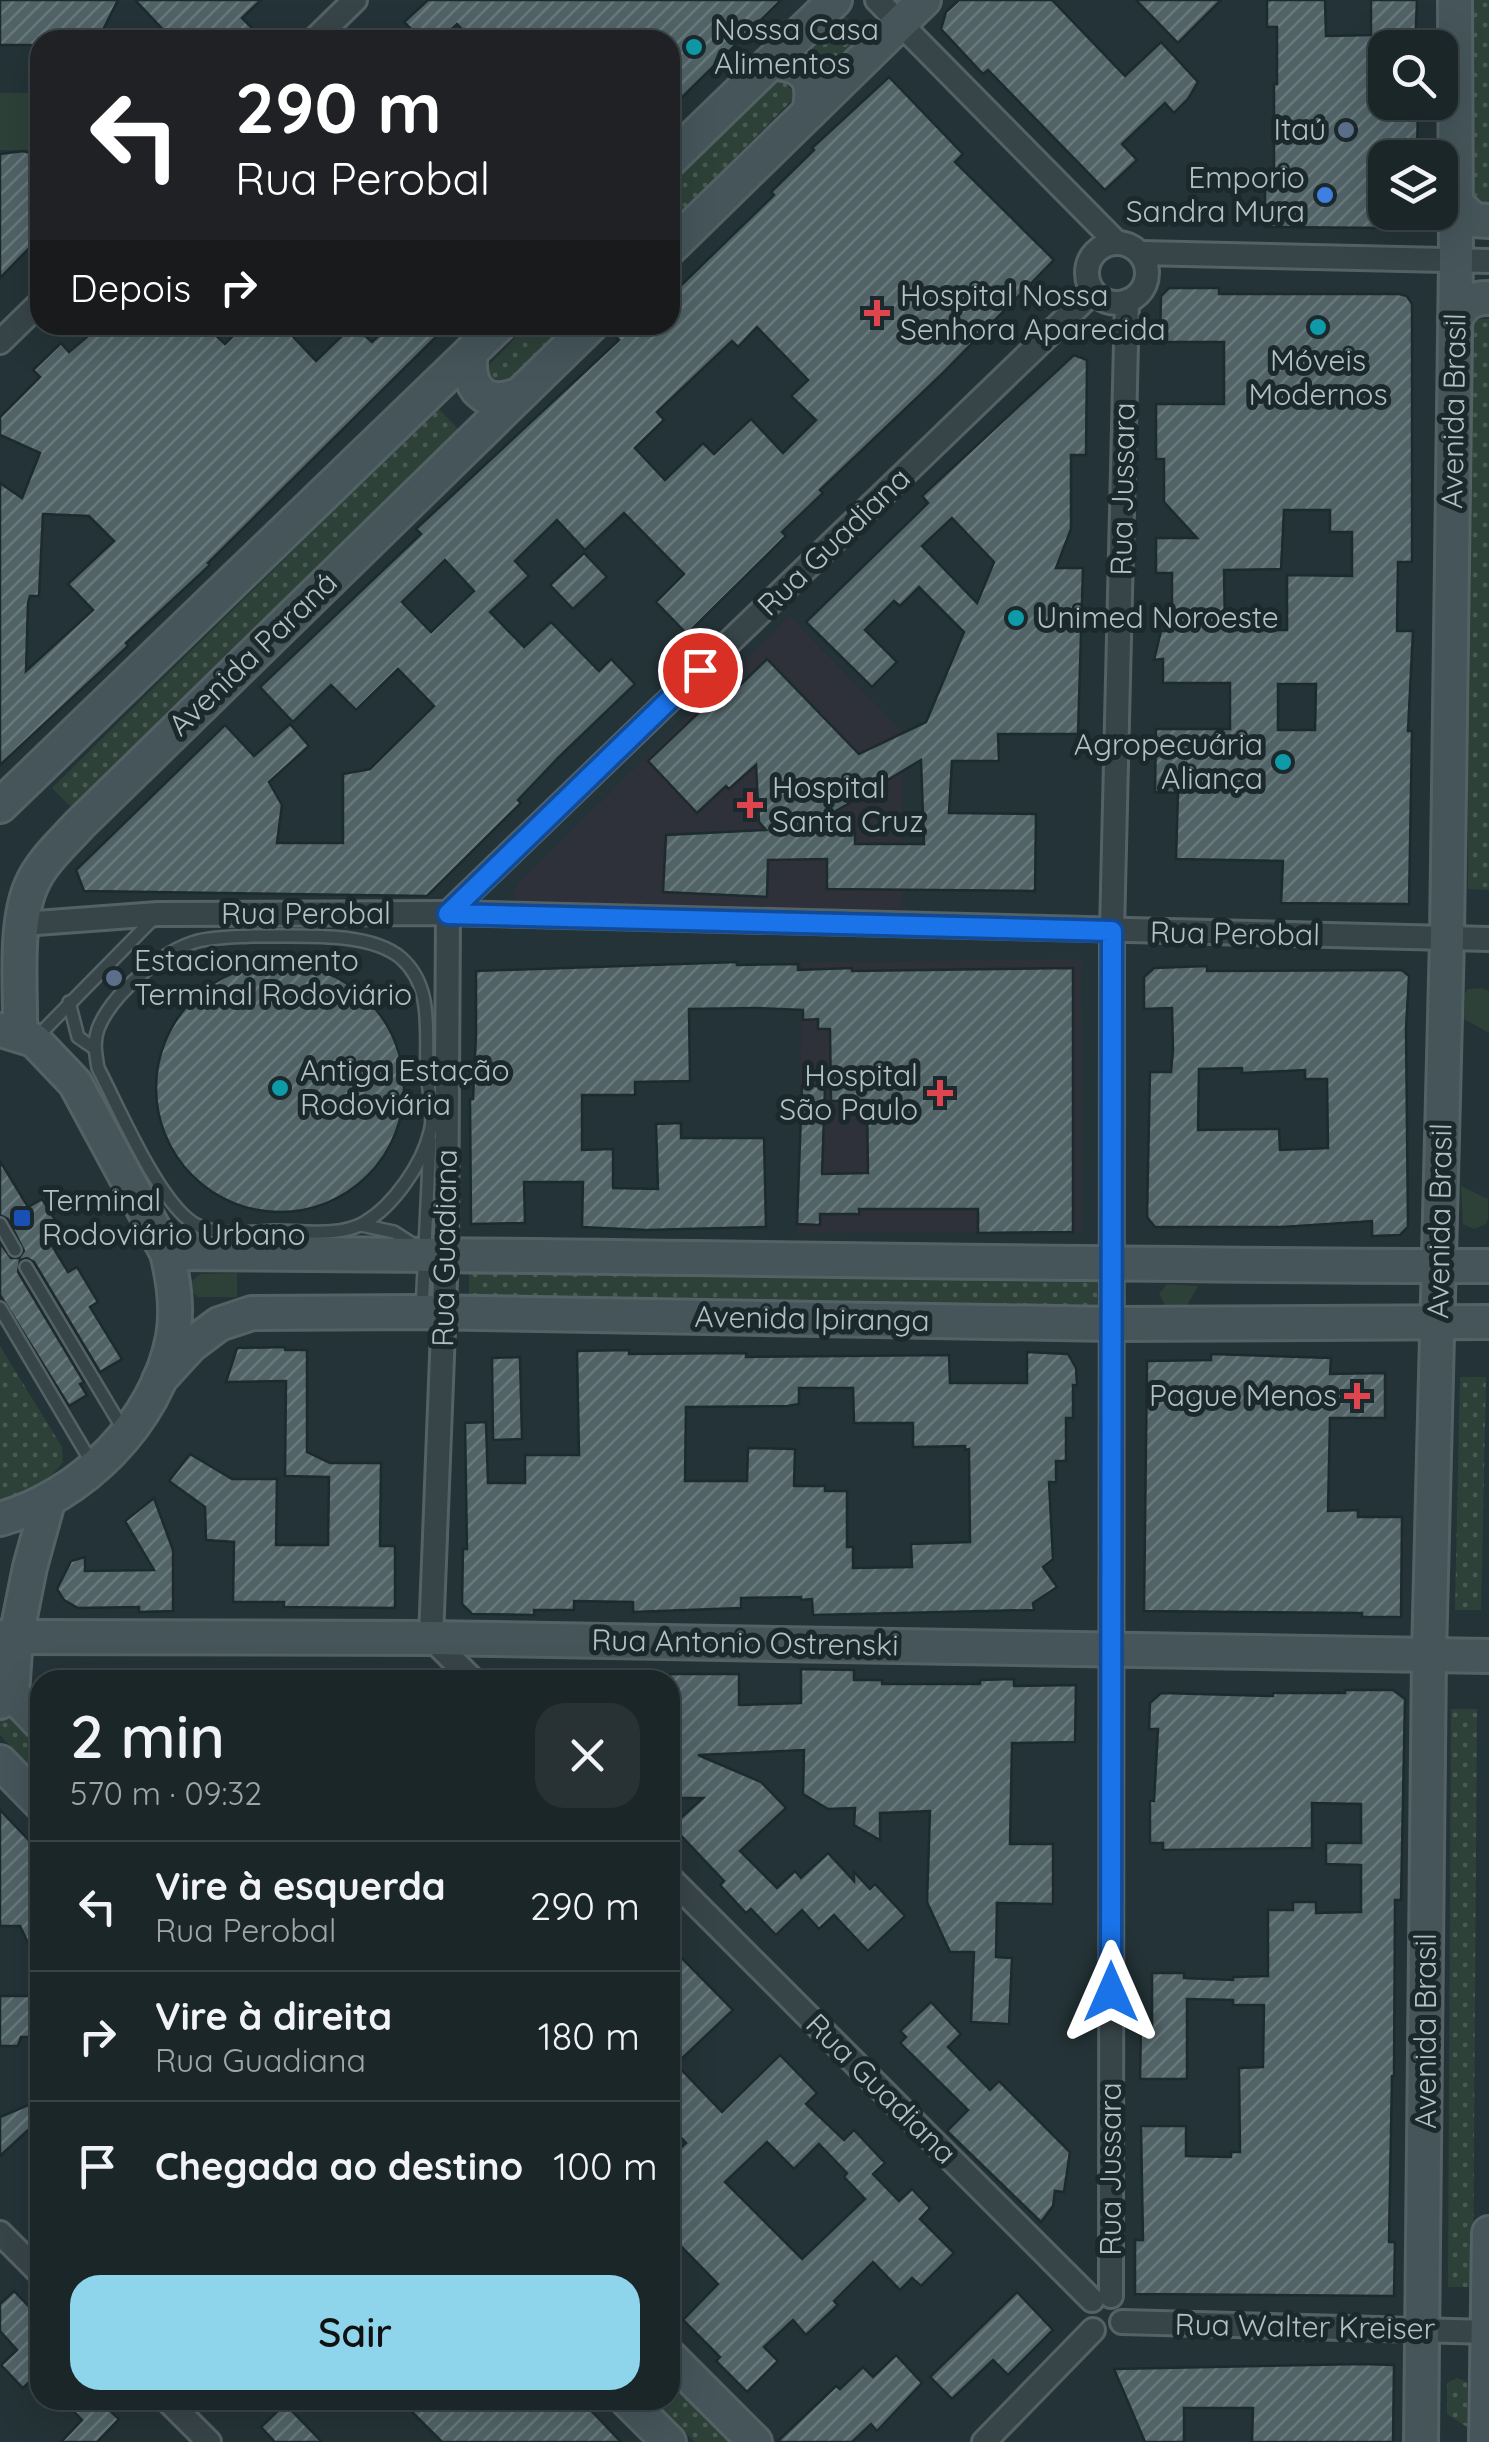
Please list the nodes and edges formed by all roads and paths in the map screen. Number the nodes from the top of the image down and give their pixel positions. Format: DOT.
graph roads {
  1 [pos="355,0"];
  2 [pos="834,0"];
  3 [pos="924,0"];
  4 [pos="1455,0"];
  5 [pos="889,12"];
  6 [pos="324,30"];
  7 [pos="770,63"];
  8 [pos="809,112"];
  9 [pos="1456,140"];
  10 [pos="680,150"];
  11 [pos="1458,206"];
  12 [pos="1489,222"];
  13 [pos="1456,230"];
  14 [pos="680,238"];
  15 [pos="1116,242"];
  16 [pos="1141,254"];
  17 [pos="1456,260"];
  18 [pos="1489,261"];
  19 [pos="1093,292"];
  20 [pos="1489,298"];
  21 [pos="1128,301"];
  22 [pos="30,314"];
  23 [pos="1455,320"];
  24 [pos="488,335"];
  25 [pos="581,335"];
  26 [pos="0,342"];
  27 [pos="471,352"];
  28 [pos="430,392"];
  29 [pos="520,394"];
  30 [pos="481,432"];
  31 [pos="0,806"];
  32 [pos="158,914"];
  33 [pos="448,914"];
  34 [pos="22,924"];
  35 [pos="1112,931"];
  36 [pos="1447,938"];
  37 [pos="1489,938"];
  38 [pos="68,1002"];
  39 [pos="18,1035"];
  40 [pos="94,1048"];
  41 [pos="86,1076"];
  42 [pos="431,1131"];
  43 [pos="0,1224"];
  44 [pos="361,1225"];
  45 [pos="224,1242"];
  46 [pos="16,1250"];
  47 [pos="168,1253"];
  48 [pos="435,1254"];
  49 [pos="1111,1266"];
  50 [pos="1439,1266"];
  51 [pos="1489,1266"];
  52 [pos="26,1267"];
  53 [pos="0,1308"];
  54 [pos="434,1313"];
  55 [pos="1438,1322"];
  56 [pos="1489,1322"];
  57 [pos="1111,1324"];
  58 [pos="159,1380"];
  59 [pos="126,1432"];
  60 [pos="95,1468"];
  61 [pos="48,1502"];
  62 [pos="0,1519"];
  63 [pos="30,1567"];
  64 [pos="67,1636"];
  65 [pos="8,1637"];
  66 [pos="431,1638"];
  67 [pos="1110,1650"];
  68 [pos="1428,1655"];
  69 [pos="1489,1656"];
  70 [pos="463,1670"];
  71 [pos="4,1692"];
  72 [pos="30,1714"];
  73 [pos="0,1762"];
  74 [pos="30,1793"];
  75 [pos="680,1888"];
  76 [pos="0,2233"];
  77 [pos="1489,2233"];
  78 [pos="30,2263"];
  79 [pos="1101,2298"];
  80 [pos="1122,2322"];
  81 [pos="1093,2330"];
  82 [pos="1423,2330"];
  83 [pos="1488,2332"];
  84 [pos="680,2367"];
  85 [pos="177,2410"];
  86 [pos="637,2410"];
  87 [pos="209,2442"];
  88 [pos="669,2442"];
  89 [pos="754,2442"];
  90 [pos="984,2442"];
  91 [pos="1421,2442"];
  92 [pos="1486,2442"];
  1 -- 6 [label="street"];
  2 -- 7 [label="street"];
  3 -- 5 [label="street"];
  4 -- 9 [label="street, Avenida Brasil"];
  5 -- 8 [label="street"];
  5 -- 15 [label="street"];
  7 -- 8 [label="street"];
  7 -- 10 [label="street"];
  8 -- 14 [label="street"];
  11 -- 12 [label="street"];
  13 -- 17 [label="street, Avenida Brasil"];
  15 -- 16 [label="street"];
  15 -- 19 [label="street"];
  16 -- 17 [label="street"];
  16 -- 21 [label="street"];
  17 -- 18 [label="street"];
  17 -- 23 [label="street, Avenida Brasil"];
  19 -- 21 [label="street"];
  19 -- 33 [label="street, Rua Guadiana"];
  20 -- 23 [label="street"];
  21 -- 35 [label="street, Rua Jussara"];
  22 -- 26 [label="street"];
  23 -- 36 [label="street, Avenida Brasil"];
  24 -- 27 [label="street"];
  25 -- 29 [label="street, Avenida Paraná"];
  27 -- 28 [label="street"];
  27 -- 29 [label="street"];
  28 -- 30 [label="street"];
  28 -- 31 [label="street"];
  29 -- 30 [label="street, Avenida Paraná"];
  30 -- 34 [label="street, Avenida Paraná"];
  32 -- 33 [label="street, Rua Perobal"];
  32 -- 34 [label="street, Rua Perobal"];
  32 -- 38 [label="lane"];
  33 -- 35 [label="street, Rua Perobal"];
  33 -- 48 [label="street, Rua Guadiana"];
  34 -- 39 [label="street, Avenida Paraná"];
  35 -- 36 [label="street, Rua Perobal"];
  35 -- 49 [label="street, Rua Jussara"];
  36 -- 37 [label="street, Rua Perobal"];
  36 -- 50 [label="street, Avenida Brasil"];
  38 -- 39 [label="lane"];
  38 -- 40 [label="lane"];
  39 -- 41 [label="street"];
  40 -- 41 [label="lane"];
  40 -- 42 [label="lane"];
  41 -- 45 [label="lane"];
  41 -- 47 [label="street"];
  42 -- 44 [label="lane"];
  42 -- 48 [label="lane"];
  43 -- 46 [label="lane"];
  44 -- 45 [label="lane"];
  44 -- 48 [label="lane"];
  45 -- 47 [label="street, Avenida Ipiranga"];
  45 -- 48 [label="street, Avenida Ipiranga"];
  47 -- 58 [label="street"];
  48 -- 49 [label="street, Avenida Ipiranga"];
  48 -- 54 [label="street, Rua Guadiana"];
  49 -- 50 [label="street, Avenida Ipiranga"];
  49 -- 57 [label="street, Rua Jussara"];
  50 -- 51 [label="street, Avenida Ipiranga"];
  50 -- 55 [label="street, Avenida Brasil"];
  52 -- 59 [label="lane"];
  53 -- 60 [label="lane"];
  54 -- 57 [label="street, Avenida Ipiranga"];
  54 -- 58 [label="street, Avenida Ipiranga"];
  54 -- 66 [label="street, Rua Guadiana"];
  55 -- 56 [label="street, Avenida Ipiranga"];
  55 -- 57 [label="street, Avenida Ipiranga"];
  55 -- 68 [label="street, Avenida Brasil"];
  57 -- 67 [label="street, Rua Jussara"];
  58 -- 59 [label="street"];
  59 -- 60 [label="street"];
  60 -- 61 [label="street"];
  61 -- 62 [label="street"];
  61 -- 63 [label="street"];
  63 -- 64 [label="street"];
  63 -- 65 [label="street"];
  64 -- 65 [label="street, Rua Antonio Ostrenski"];
  64 -- 66 [label="street, Rua Antonio Ostrenski"];
  65 -- 71 [label="street"];
  66 -- 67 [label="street, Rua Antonio Ostrenski"];
  66 -- 70 [label="street"];
  67 -- 68 [label="street, Rua Antonio Ostrenski"];
  67 -- 79 [label="street, Rua Jussara"];
  68 -- 69 [label="street, Rua Antonio Ostrenski"];
  68 -- 82 [label="street, Avenida Brasil"];
  71 -- 72 [label="street"];
  73 -- 74 [label="street"];
  75 -- 79 [label="street, Rua Guadiana"];
  76 -- 78 [label="street"];
  77 -- 83 [label="street"];
  79 -- 80 [label="street"];
  79 -- 81 [label="street"];
  80 -- 81 [label="street"];
  80 -- 82 [label="street, Rua Walter Kreiser"];
  81 -- 90 [label="street"];
  82 -- 83 [label="street, Rua Walter Kreiser"];
  82 -- 91 [label="street, Avenida Brasil"];
  83 -- 92 [label="street"];
  84 -- 89 [label="street"];
  85 -- 87 [label="street"];
  86 -- 88 [label="street"];
}
